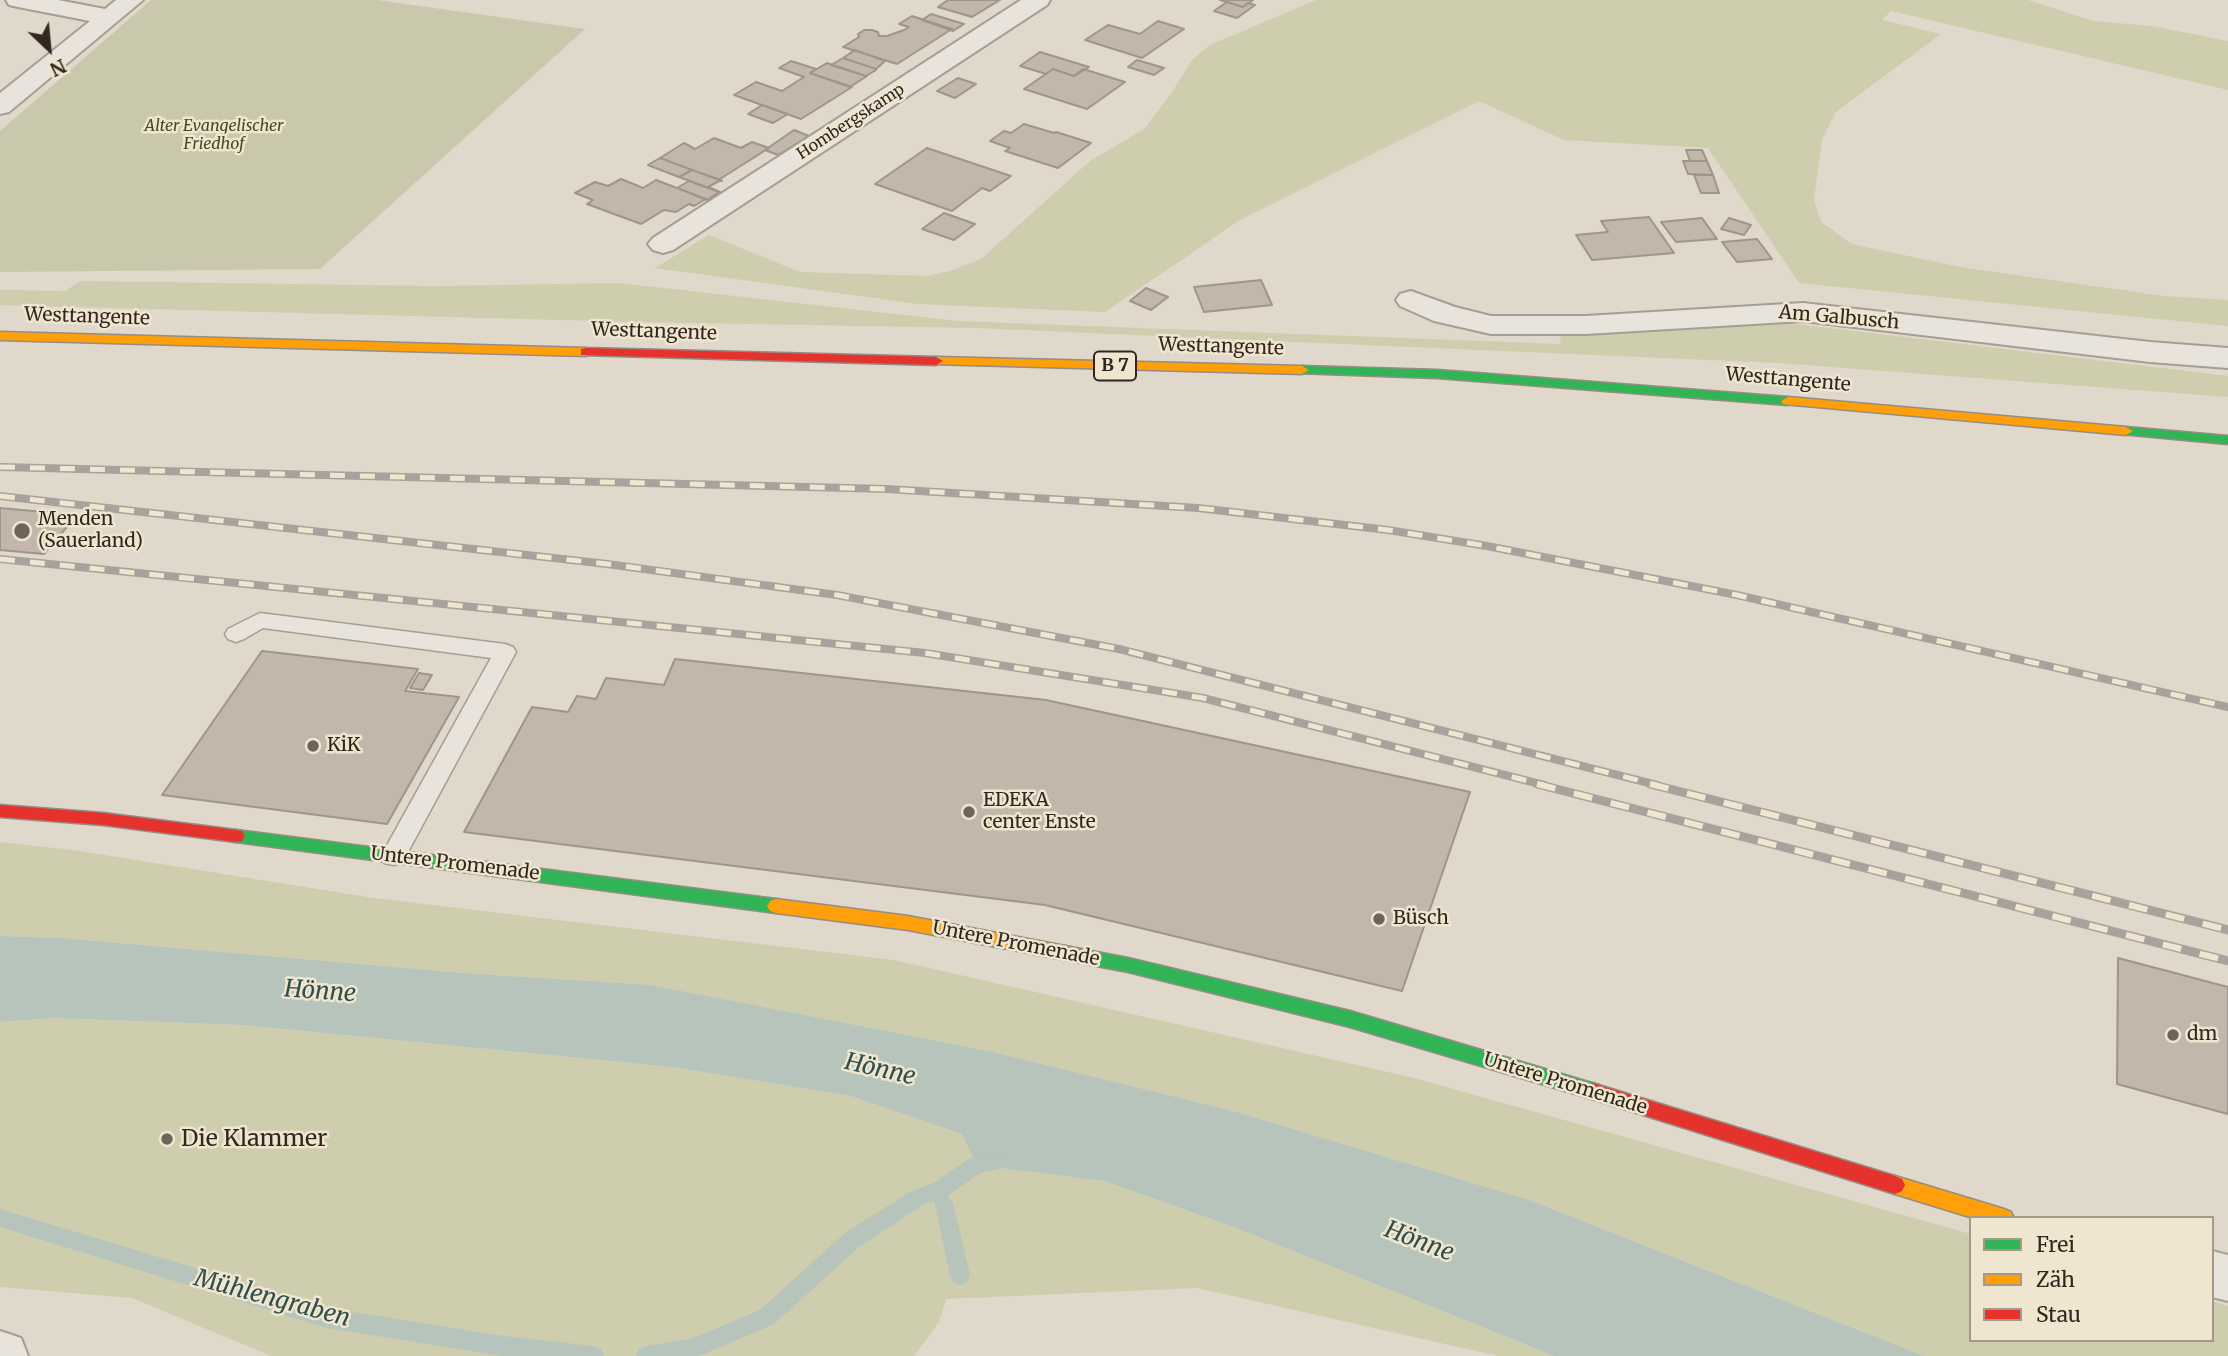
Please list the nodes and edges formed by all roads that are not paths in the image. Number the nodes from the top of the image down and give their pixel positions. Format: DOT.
graph roads {
  1 [pos="18,0"];
  2 [pos="131,0"];
  3 [pos="1038,0"];
  4 [pos="110,17"];
  5 [pos="0,106"];
  6 [pos="663,244"];
  7 [pos="1411,300"];
  8 [pos="0,336"];
  9 [pos="2228,358"];
  10 [pos="2228,440"];
  11 [pos="236,634"];
  12 [pos="0,811"];
  13 [pos="393,856"];
  14 [pos="1997,1216"];
  1 -- 4 [label="street"];
  2 -- 4 [label="street"];
  3 -- 6 [label="street, Hombergskamp"];
  4 -- 5 [label="street"];
  7 -- 9 [label="street, Am Galbusch"];
  8 -- 10 [label="main road, Westtangente / B 7"];
  11 -- 13 [label="lane"];
  12 -- 13 [label="main road, Untere Promenade"];
  13 -- 14 [label="main road, Untere Promenade"];
}
